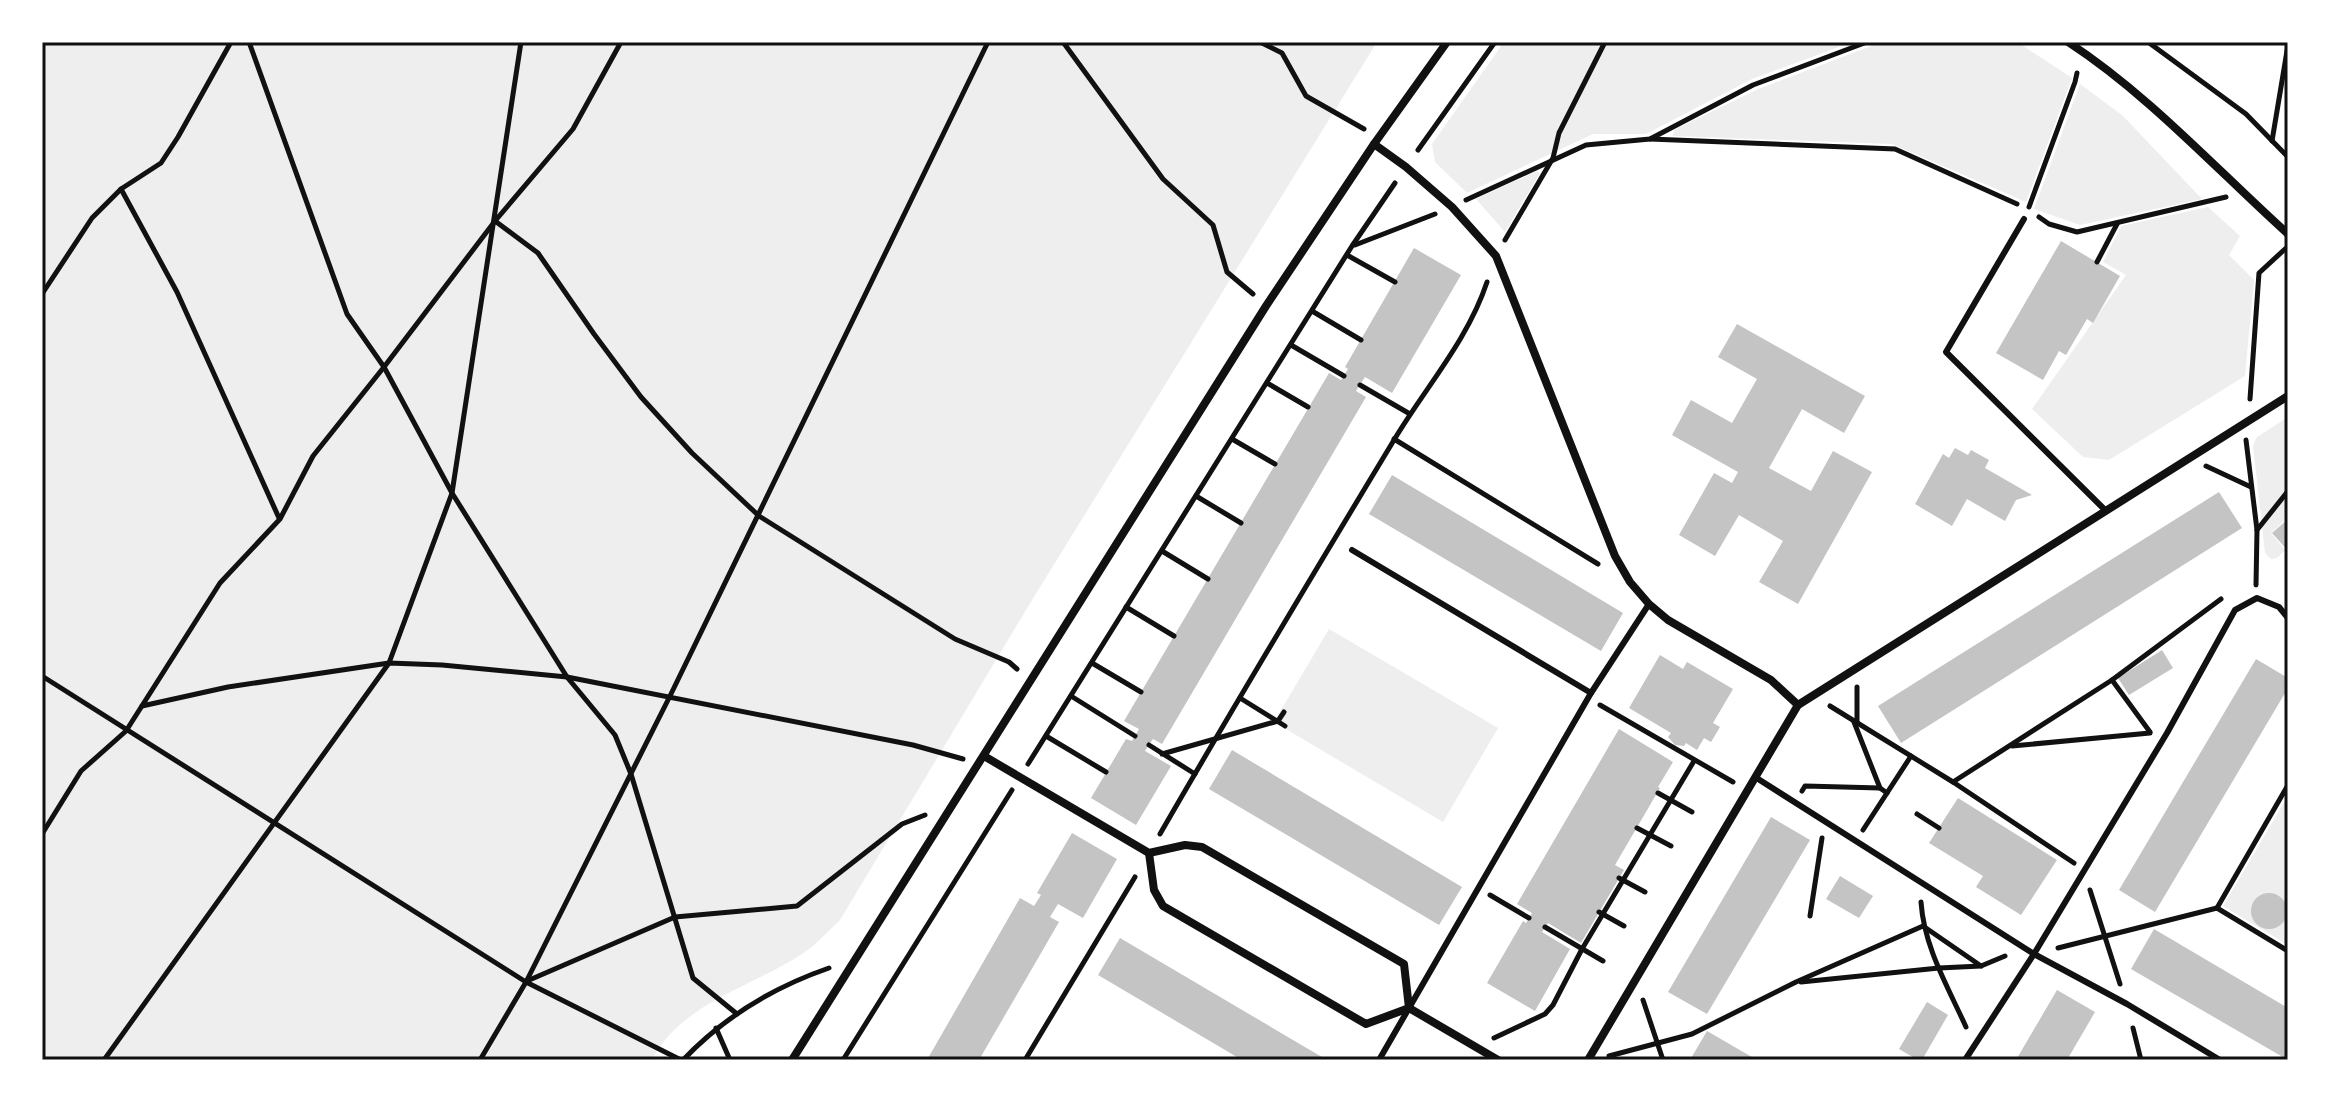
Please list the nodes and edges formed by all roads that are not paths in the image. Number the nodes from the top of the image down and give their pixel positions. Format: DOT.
graph roads {
  1 [pos="1447,42"];
  2 [pos="2068,42"];
  3 [pos="1376,141"];
  4 [pos="2024,219"];
  5 [pos="2288,234"];
  6 [pos="2288,396"];
  7 [pos="2105,510"];
  8 [pos="1352,550"];
  9 [pos="1649,604"];
  10 [pos="2288,618"];
  11 [pos="1590,696"];
  12 [pos="1798,705"];
  13 [pos="982,760"];
  14 [pos="1755,777"];
  15 [pos="1149,853"];
  16 [pos="2034,954"];
  17 [pos="1409,1008"];
  18 [pos="792,1060"];
  19 [pos="1379,1060"];
  20 [pos="1498,1060"];
  21 [pos="1588,1060"];
  22 [pos="1965,1060"];
  23 [pos="2220,1060"];
  1 -- 3 [label="street"];
  2 -- 5 [label="street"];
  3 -- 9 [label="street"];
  3 -- 13 [label="street"];
  4 -- 7 [label="lane"];
  6 -- 7 [label="street"];
  7 -- 12 [label="street"];
  8 -- 11 [label="lane"];
  9 -- 11 [label="lane"];
  9 -- 12 [label="street"];
  10 -- 16 [label="lane"];
  11 -- 17 [label="lane"];
  12 -- 14 [label="street"];
  13 -- 15 [label="street"];
  13 -- 18 [label="street"];
  14 -- 16 [label="lane"];
  14 -- 21 [label="street"];
  15 -- 17 [label="street"];
  15 -- 17 [label="street"];
  16 -- 22 [label="lane"];
  16 -- 23 [label="lane"];
  17 -- 19 [label="lane"];
  17 -- 20 [label="street"];
}
